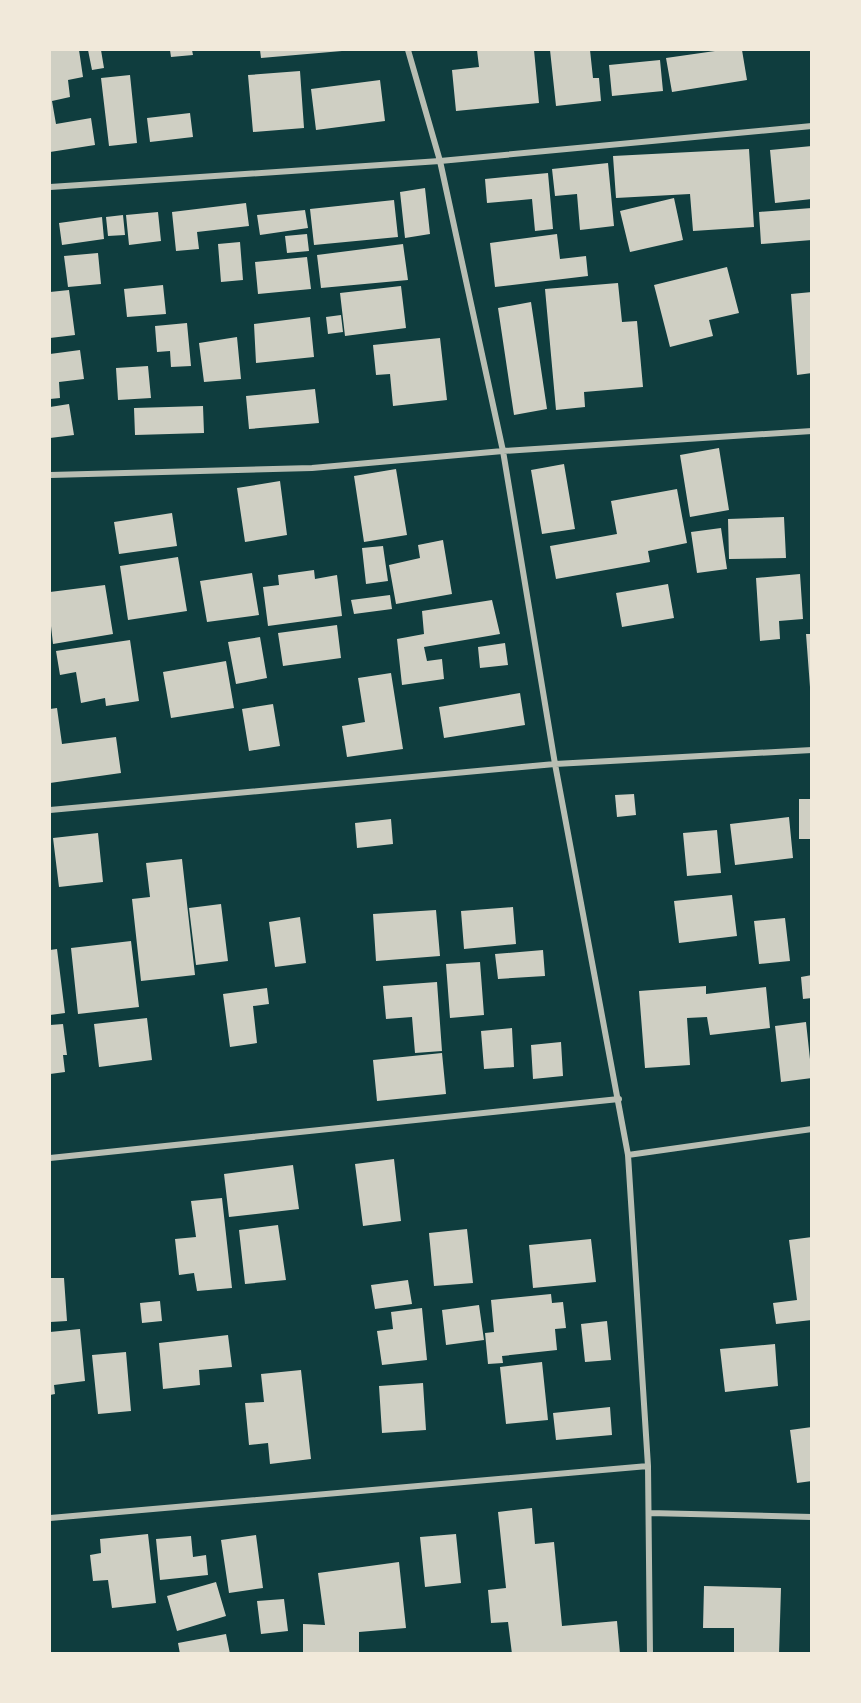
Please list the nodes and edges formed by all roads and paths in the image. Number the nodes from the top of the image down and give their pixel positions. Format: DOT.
graph roads {
  1 [pos="408,50"];
  2 [pos="812,126"];
  3 [pos="440,161"];
  4 [pos="50,187"];
  5 [pos="812,431"];
  6 [pos="502,450"];
  7 [pos="50,475"];
  8 [pos="812,750"];
  9 [pos="555,764"];
  10 [pos="50,810"];
  11 [pos="619,1099"];
  12 [pos="812,1129"];
  13 [pos="628,1155"];
  14 [pos="50,1158"];
  15 [pos="648,1466"];
  16 [pos="649,1513"];
  17 [pos="812,1517"];
  18 [pos="50,1518"];
  19 [pos="650,1653"];
  1 -- 3 [label="street"];
  2 -- 3 [label="street"];
  3 -- 4 [label="street"];
  3 -- 6 [label="street"];
  5 -- 6 [label="street"];
  6 -- 7 [label="street"];
  6 -- 9 [label="street"];
  8 -- 9 [label="street"];
  9 -- 10 [label="street"];
  9 -- 11 [label="street"];
  11 -- 13 [label="street"];
  11 -- 14 [label="street"];
  12 -- 13 [label="street"];
  13 -- 15 [label="street"];
  15 -- 16 [label="street"];
  15 -- 18 [label="street"];
  16 -- 17 [label="street"];
  16 -- 19 [label="street"];
}
